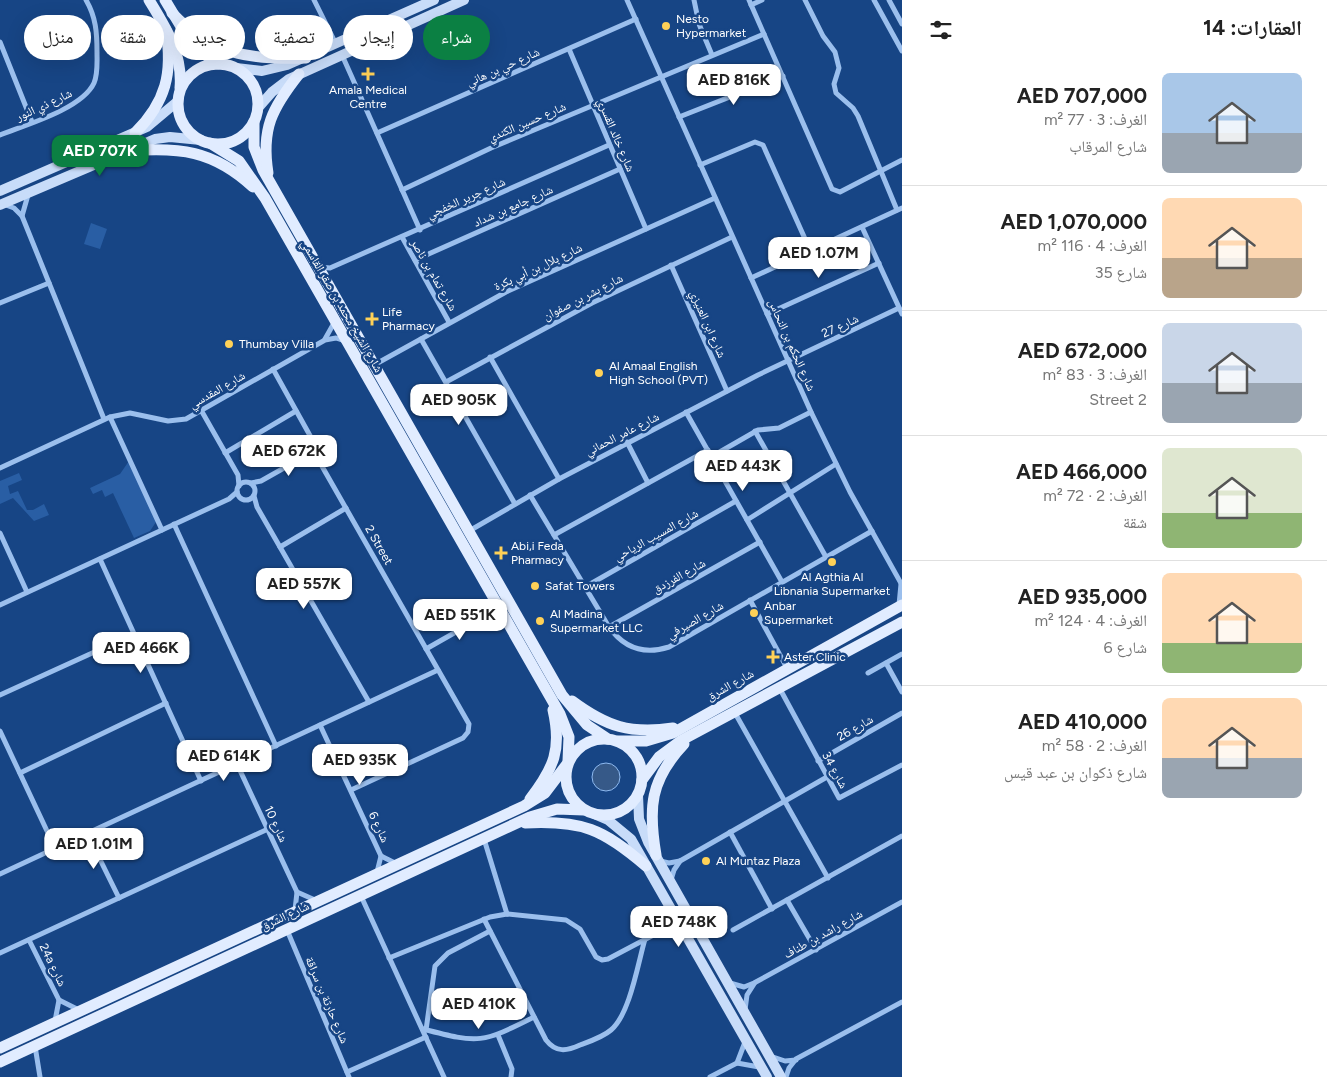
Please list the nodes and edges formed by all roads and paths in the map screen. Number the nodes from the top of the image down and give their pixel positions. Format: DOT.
graph roads {
  1 [pos="86,0"];
  2 [pos="149,0"];
  3 [pos="165,0"];
  4 [pos="314,0"];
  5 [pos="434,0"];
  6 [pos="464,0"];
  7 [pos="627,0"];
  8 [pos="694,0"];
  9 [pos="762,0"];
  10 [pos="805,0"];
  11 [pos="874,0"];
  12 [pos="889,0"];
  13 [pos="750,2"];
  14 [pos="172,13"];
  15 [pos="636,20"];
  16 [pos="902,24"];
  17 [pos="166,30"];
  18 [pos="764,34"];
  19 [pos="0,42"];
  20 [pos="336,44"];
  21 [pos="333,45"];
  22 [pos="569,49"];
  23 [pos="902,51"];
  24 [pos="342,54"];
  25 [pos="712,55"];
  26 [pos="255,57"];
  27 [pos="300,60"];
  28 [pos="218,64"];
  29 [pos="236,68"];
  30 [pos="299,74"];
  31 [pos="661,76"];
  32 [pos="782,76"];
  33 [pos="180,89"];
  34 [pos="178,101"];
  35 [pos="593,105"];
  36 [pos="258,108"];
  37 [pos="679,118"];
  38 [pos="32,122"];
  39 [pos="254,122"];
  40 [pos="135,133"];
  41 [pos="377,133"];
  42 [pos="0,135"];
  43 [pos="205,142"];
  44 [pos="609,145"];
  45 [pos="128,151"];
  46 [pos="902,160"];
  47 [pos="700,165"];
  48 [pos="620,169"];
  49 [pos="881,172"];
  50 [pos="270,182"];
  51 [pos="402,190"];
  52 [pos="0,191"];
  53 [pos="28,194"];
  54 [pos="265,198"];
  55 [pos="715,198"];
  56 [pos="1,205"];
  57 [pos="900,209"];
  58 [pos="22,216"];
  59 [pos="862,227"];
  60 [pos="646,229"];
  61 [pos="420,230"];
  62 [pos="732,237"];
  63 [pos="402,238"];
  64 [pos="810,250"];
  65 [pos="415,260"];
  66 [pos="879,263"];
  67 [pos="671,265"];
  68 [pos="317,266"];
  69 [pos="330,268"];
  70 [pos="750,278"];
  71 [pos="325,280"];
  72 [pos="49,283"];
  73 [pos="0,303"];
  74 [pos="899,308"];
  75 [pos="767,314"];
  76 [pos="902,314"];
  77 [pos="334,320"];
  78 [pos="450,322"];
  79 [pos="421,339"];
  80 [pos="325,340"];
  81 [pos="347,342"];
  82 [pos="490,357"];
  83 [pos="788,360"];
  84 [pos="374,365"];
  85 [pos="273,370"];
  86 [pos="446,382"];
  87 [pos="727,391"];
  88 [pos="202,410"];
  89 [pos="296,411"];
  90 [pos="686,412"];
  91 [pos="811,412"];
  92 [pos="388,414"];
  93 [pos="107,418"];
  94 [pos="755,431"];
  95 [pos="627,442"];
  96 [pos="420,445"];
  97 [pos="708,450"];
  98 [pos="225,453"];
  99 [pos="313,455"];
  100 [pos="711,457"];
  101 [pos="836,464"];
  102 [pos="0,468"];
  103 [pos="238,474"];
  104 [pos="559,479"];
  105 [pos="261,481"];
  106 [pos="249,483"];
  107 [pos="648,483"];
  108 [pos="238,489"];
  109 [pos="790,493"];
  110 [pos="255,494"];
  111 [pos="530,495"];
  112 [pos="229,499"];
  113 [pos="244,499"];
  114 [pos="736,501"];
  115 [pos="515,504"];
  116 [pos="257,507"];
  117 [pos="346,508"];
  118 [pos="747,520"];
  119 [pos="174,524"];
  120 [pos="162,530"];
  121 [pos="469,531"];
  122 [pos="872,531"];
  123 [pos="0,533"];
  124 [pos="554,535"];
  125 [pos="760,542"];
  126 [pos="280,547"];
  127 [pos="826,557"];
  128 [pos="100,559"];
  129 [pos="782,582"];
  130 [pos="901,584"];
  131 [pos="585,587"];
  132 [pos="27,592"];
  133 [pos="492,597"];
  134 [pos="750,600"];
  135 [pos="0,605"];
  136 [pos="900,606"];
  137 [pos="484,616"];
  138 [pos="505,619"];
  139 [pos="902,622"];
  140 [pos="609,626"];
  141 [pos="134,634"];
  142 [pos="426,649"];
  143 [pos="902,654"];
  144 [pos="886,663"];
  145 [pos="788,669"];
  146 [pos="438,670"];
  147 [pos="868,673"];
  148 [pos="780,688"];
  149 [pos="902,692"];
  150 [pos="562,694"];
  151 [pos="0,695"];
  152 [pos="550,699"];
  153 [pos="369,702"];
  154 [pos="166,703"];
  155 [pos="735,712"];
  156 [pos="902,713"];
  157 [pos="320,725"];
  158 [pos="685,726"];
  159 [pos="0,731"];
  160 [pos="694,733"];
  161 [pos="2,740"];
  162 [pos="613,740"];
  163 [pos="276,746"];
  164 [pos="818,761"];
  165 [pos="568,763"];
  166 [pos="237,764"];
  167 [pos="902,765"];
  168 [pos="20,773"];
  169 [pos="827,777"];
  170 [pos="642,780"];
  171 [pos="201,781"];
  172 [pos="351,790"];
  173 [pos="638,795"];
  174 [pos="785,801"];
  175 [pos="524,806"];
  176 [pos="589,812"];
  177 [pos="518,823"];
  178 [pos="268,830"];
  179 [pos="730,832"];
  180 [pos="87,833"];
  181 [pos="902,836"];
  182 [pos="484,839"];
  183 [pos="55,848"];
  184 [pos="381,856"];
  185 [pos="657,857"];
  186 [pos="680,861"];
  187 [pos="401,863"];
  188 [pos="646,866"];
  189 [pos="0,874"];
  190 [pos="375,875"];
  191 [pos="828,878"];
  192 [pos="670,882"];
  193 [pos="297,892"];
  194 [pos="361,896"];
  195 [pos="119,898"];
  196 [pos="787,900"];
  197 [pos="320,901"];
  198 [pos="902,902"];
  199 [pos="772,909"];
  200 [pos="294,913"];
  201 [pos="507,914"];
  202 [pos="312,918"];
  203 [pos="484,920"];
  204 [pos="678,922"];
  205 [pos="287,930"];
  206 [pos="733,930"];
  207 [pos="490,931"];
  208 [pos="645,939"];
  209 [pos="29,940"];
  210 [pos="816,950"];
  211 [pos="0,953"];
  212 [pos="389,958"];
  213 [pos="727,982"];
  214 [pos="754,983"];
  215 [pos="59,1000"];
  216 [pos="902,1002"];
  217 [pos="83,1011"];
  218 [pos="747,1016"];
  219 [pos="534,1017"];
  220 [pos="54,1024"];
  221 [pos="424,1029"];
  222 [pos="498,1035"];
  223 [pos="426,1037"];
  224 [pos="745,1040"];
  225 [pos="35,1046"];
  226 [pos="2,1048"];
  227 [pos="769,1056"];
  228 [pos="796,1060"];
  229 [pos="0,1062"];
  230 [pos="737,1063"];
  231 [pos="764,1073"];
  232 [pos="348,1075"];
  233 [pos="40,1077"];
  234 [pos="444,1077"];
  235 [pos="511,1077"];
  236 [pos="710,1077"];
  237 [pos="781,1077"];
  238 [pos="786,1077"];
  1 -- 38 [label="street, شارع ذي النور"];
  2 -- 17 [label="main road"];
  3 -- 14 [label="main road"];
  4 -- 20 [label="street"];
  5 -- 20 [label="main road"];
  6 -- 24 [label="main road"];
  7 -- 15 [label="street, شارع الحكم بن النحاس"];
  8 -- 25 [label="street"];
  9 -- 13 [label="street"];
  10 -- 49 [label="street"];
  11 -- 23 [label="street"];
  12 -- 16 [label="street"];
  13 -- 18 [label="street"];
  14 -- 26 [label="main road"];
  14 -- 28 [label="main road"];
  15 -- 22 [label="street, شارع حي بن هاني"];
  15 -- 31 [label="street, شارع الحكم بن النحاس"];
  17 -- 33 [label="main road"];
  17 -- 40 [label="main road"];
  18 -- 25 [label="street, شارع حسين الكندي"];
  18 -- 32 [label="street"];
  19 -- 38 [label="street"];
  20 -- 21 [label="main road"];
  22 -- 35 [label="street, شارع خالد القسري"];
  22 -- 41 [label="street, شارع حي بن هاني"];
  24 -- 30 [label="main road"];
  24 -- 41 [label="street"];
  25 -- 31 [label="street, شارع حسين الكندي"];
  27 -- 29 [label="main road"];
  28 -- 29 [label="main road"];
  28 -- 33 [label="main road"];
  29 -- 36 [label="main road"];
  30 -- 36 [label="main road"];
  30 -- 50 [label="main road"];
  31 -- 35 [label="street, شارع حسين الكندي"];
  31 -- 37 [label="street, شارع الحكم بن النحاس"];
  32 -- 37 [label="street"];
  32 -- 49 [label="street"];
  33 -- 34 [label="main road"];
  34 -- 40 [label="main road"];
  34 -- 43 [label="main road"];
  35 -- 44 [label="street, شارع خالد القسري"];
  35 -- 51 [label="street, شارع حسين الكندي"];
  36 -- 39 [label="main road"];
  37 -- 47 [label="street, شارع الحكم بن النحاس"];
  38 -- 42 [label="street, شارع ذي النور"];
  39 -- 43 [label="main road"];
  39 -- 50 [label="main road, شارع الشيخ محمد بن صقر القاسمي"];
  40 -- 52 [label="main road"];
  41 -- 51 [label="street"];
  43 -- 45 [label="main road"];
  43 -- 54 [label="main road, شارع الشيخ محمد بن صقر القاسمي"];
  44 -- 48 [label="street, شارع خالد القسري"];
  44 -- 61 [label="street, شارع جرير الخفجي"];
  45 -- 53 [label="main road"];
  45 -- 54 [label="main road"];
  46 -- 49 [label="street"];
  47 -- 55 [label="street, شارع الحكم بن النحاس"];
  47 -- 64 [label="street"];
  48 -- 60 [label="street, شارع خالد القسري"];
  48 -- 65 [label="street, شارع جامع بن شداد"];
  49 -- 57 [label="street"];
  50 -- 68 [label="main road, شارع الشيخ محمد بن صقر القاسمي"];
  51 -- 61 [label="street"];
  53 -- 56 [label="main road"];
  53 -- 58 [label="street"];
  54 -- 77 [label="main road, شارع الشيخ محمد بن صقر القاسمي"];
  55 -- 60 [label="street, شارع بلال بن أبي بكرة"];
  55 -- 62 [label="street, شارع الحكم بن النحاس"];
  56 -- 58 [label="street"];
  57 -- 59 [label="street"];
  58 -- 72 [label="street"];
  59 -- 64 [label="street"];
  59 -- 66 [label="street"];
  60 -- 78 [label="street, شارع بلال بن أبي بكرة"];
  61 -- 63 [label="street, شارع جرير الخفجي"];
  62 -- 67 [label="street, شارع بشر بن صفوان"];
  62 -- 70 [label="street, شارع الحكم بن النحاس"];
  63 -- 65 [label="street, شارع تمام بن ناصر"];
  63 -- 69 [label="street, شارع جرير الخفجي"];
  64 -- 70 [label="street"];
  65 -- 78 [label="street, شارع تمام بن ناصر"];
  66 -- 74 [label="street"];
  66 -- 75 [label="street"];
  67 -- 82 [label="street, شارع بشر بن صفوان"];
  67 -- 87 [label="street, شارع ابن العنيزي"];
  68 -- 69 [label="street"];
  68 -- 71 [label="main road, شارع الشيخ محمد بن صقر القاسمي"];
  69 -- 71 [label="street"];
  70 -- 75 [label="street, شارع الحكم بن النحاس"];
  71 -- 84 [label="main road, شارع الشيخ محمد بن صقر القاسمي"];
  72 -- 73 [label="street"];
  72 -- 93 [label="street"];
  74 -- 76 [label="street"];
  74 -- 83 [label="street, شارع 27"];
  75 -- 83 [label="street, شارع الحكم بن النحاس"];
  77 -- 80 [label="street"];
  77 -- 81 [label="main road, شارع الشيخ محمد بن صقر القاسمي"];
  78 -- 79 [label="street, شارع بلال بن أبي بكرة"];
  79 -- 84 [label="street, شارع بلال بن أبي بكرة"];
  79 -- 86 [label="street"];
  80 -- 81 [label="street"];
  80 -- 85 [label="street, شارع المقدسي"];
  81 -- 92 [label="main road, شارع الشيخ محمد بن صقر القاسمي"];
  82 -- 86 [label="street, شارع بشر بن صفوان"];
  82 -- 104 [label="street"];
  83 -- 87 [label="street, شارع عامر الحماني"];
  83 -- 91 [label="street, شارع الحكم بن النحاس"];
  84 -- 96 [label="main road, شارع الشيخ محمد بن صقر القاسمي"];
  85 -- 88 [label="street, شارع المقدسي"];
  85 -- 89 [label="street, 2 Street"];
  86 -- 115 [label="street"];
  87 -- 90 [label="street, شارع عامر الحماني"];
  88 -- 93 [label="street, شارع المقدسي"];
  88 -- 98 [label="street"];
  89 -- 98 [label="street"];
  89 -- 99 [label="street, 2 Street"];
  90 -- 95 [label="street, شارع عامر الحماني"];
  90 -- 97 [label="street"];
  91 -- 94 [label="street"];
  91 -- 101 [label="street, شارع الحكم بن النحاس"];
  92 -- 96 [label="main road"];
  92 -- 133 [label="main road, شارع الشيخ محمد بن صقر القاسمي"];
  93 -- 102 [label="street"];
  93 -- 120 [label="street"];
  94 -- 100 [label="street"];
  94 -- 109 [label="street"];
  95 -- 104 [label="street, شارع عامر الحماني"];
  95 -- 107 [label="street"];
  96 -- 121 [label="main road, شارع الشيخ محمد بن صقر القاسمي"];
  97 -- 100 [label="street"];
  97 -- 107 [label="street"];
  98 -- 103 [label="street"];
  99 -- 105 [label="street"];
  99 -- 117 [label="street, 2 Street"];
  100 -- 114 [label="street"];
  101 -- 109 [label="street"];
  101 -- 122 [label="street, شارع الحكم بن النحاس"];
  103 -- 106 [label="street"];
  103 -- 108 [label="street"];
  104 -- 111 [label="street, شارع عامر الحماني"];
  105 -- 106 [label="street"];
  105 -- 110 [label="street"];
  106 -- 108 [label="street"];
  106 -- 110 [label="street"];
  107 -- 124 [label="street"];
  108 -- 112 [label="street"];
  108 -- 113 [label="street"];
  109 -- 118 [label="street"];
  109 -- 127 [label="street"];
  110 -- 113 [label="street"];
  110 -- 116 [label="street"];
  111 -- 115 [label="street, شارع عامر الحماني"];
  111 -- 124 [label="street, شارع الصيرفي"];
  112 -- 113 [label="street"];
  112 -- 119 [label="street"];
  113 -- 116 [label="street"];
  114 -- 118 [label="street"];
  114 -- 131 [label="street, شارع المسيب الرياحي"];
  115 -- 121 [label="street, شارع عامر الحماني"];
  116 -- 126 [label="street"];
  117 -- 126 [label="street"];
  117 -- 142 [label="street, 2 Street"];
  118 -- 125 [label="street"];
  119 -- 120 [label="street"];
  119 -- 163 [label="street"];
  120 -- 128 [label="street"];
  121 -- 150 [label="main road, شارع الشيخ محمد بن صقر القاسمي"];
  122 -- 127 [label="street, شارع الصيرفي"];
  122 -- 130 [label="street, شارع الحكم بن النحاس"];
  123 -- 132 [label="street"];
  124 -- 131 [label="street, شارع الصيرفي"];
  125 -- 129 [label="street"];
  125 -- 140 [label="street, شارع الفرزدق"];
  126 -- 153 [label="street"];
  127 -- 129 [label="street, شارع الصيرفي"];
  128 -- 132 [label="street"];
  128 -- 141 [label="street"];
  129 -- 134 [label="street, شارع الصيرفي"];
  130 -- 136 [label="street, شارع الحكم بن النحاس"];
  131 -- 140 [label="street, شارع الصيرفي"];
  132 -- 135 [label="street"];
  133 -- 137 [label="street"];
  133 -- 138 [label="main road, شارع الشيخ محمد بن صقر القاسمي"];
  134 -- 140 [label="street, شارع الصيرفي"];
  134 -- 145 [label="street"];
  136 -- 145 [label="main road, شارع الشرق"];
  137 -- 138 [label="street"];
  137 -- 142 [label="street"];
  138 -- 152 [label="main road, شارع الشيخ محمد بن صقر القاسمي"];
  139 -- 148 [label="main road, شارع الشرق"];
  141 -- 151 [label="street"];
  141 -- 154 [label="street"];
  142 -- 146 [label="street, 2 Street"];
  143 -- 144 [label="street"];
  144 -- 147 [label="street"];
  144 -- 149 [label="street"];
  145 -- 158 [label="main road, شارع الشرق"];
  146 -- 153 [label="street"];
  146 -- 172 [label="street, 2 Street"];
  148 -- 155 [label="main road, شارع الشرق"];
  148 -- 164 [label="street, شارع 34"];
  150 -- 158 [label="main road"];
  150 -- 162 [label="main road, شارع الشيخ محمد بن صقر القاسمي"];
  152 -- 165 [label="main road, شارع الشيخ محمد بن صقر القاسمي"];
  152 -- 175 [label="main road"];
  153 -- 157 [label="street"];
  154 -- 168 [label="street"];
  154 -- 171 [label="street"];
  155 -- 160 [label="main road, شارع الشرق"];
  155 -- 174 [label="street"];
  156 -- 164 [label="street, شارع 26"];
  157 -- 163 [label="street"];
  157 -- 172 [label="street, شارع 6"];
  158 -- 162 [label="main road, شارع الشرق"];
  159 -- 161 [label="street"];
  160 -- 170 [label="main road, شارع الشرق"];
  160 -- 185 [label="main road"];
  161 -- 168 [label="street"];
  162 -- 165 [label="main road"];
  162 -- 170 [label="main road"];
  163 -- 166 [label="street"];
  164 -- 169 [label="street, شارع 34"];
  165 -- 175 [label="main road, شارع الشرق"];
  165 -- 176 [label="main road"];
  166 -- 171 [label="street"];
  166 -- 178 [label="street, شارع 10"];
  167 -- 169 [label="street, شارع 34"];
  168 -- 183 [label="street"];
  169 -- 174 [label="street"];
  170 -- 173 [label="main road"];
  171 -- 180 [label="street"];
  172 -- 184 [label="street, شارع 6"];
  173 -- 176 [label="main road"];
  173 -- 185 [label="main road"];
  174 -- 179 [label="street"];
  174 -- 191 [label="street"];
  175 -- 187 [label="main road, شارع الشرق"];
  176 -- 177 [label="main road, شارع الشرق"];
  176 -- 188 [label="main road"];
  177 -- 182 [label="main road, شارع الشرق"];
  177 -- 188 [label="main road"];
  178 -- 193 [label="street, شارع 10"];
  178 -- 195 [label="street"];
  179 -- 186 [label="street"];
  179 -- 199 [label="street"];
  180 -- 183 [label="street"];
  180 -- 195 [label="street"];
  181 -- 191 [label="street"];
  182 -- 194 [label="main road, شارع الشرق"];
  182 -- 201 [label="street"];
  183 -- 189 [label="street"];
  184 -- 187 [label="street, شارع 6"];
  184 -- 190 [label="street, شارع 6"];
  185 -- 186 [label="street"];
  185 -- 192 [label="main road"];
  186 -- 192 [label="street"];
  187 -- 190 [label="main road, شارع الشرق"];
  188 -- 204 [label="main road"];
  190 -- 197 [label="main road, شارع الشرق"];
  191 -- 196 [label="street"];
  192 -- 213 [label="main road"];
  193 -- 197 [label="street"];
  193 -- 200 [label="street"];
  194 -- 202 [label="main road, شارع الشرق"];
  194 -- 212 [label="street"];
  195 -- 209 [label="street"];
  196 -- 199 [label="street"];
  196 -- 210 [label="street"];
  197 -- 200 [label="main road, شارع الشرق"];
  197 -- 202 [label="main road"];
  198 -- 210 [label="street, شارع راشد بن طناف"];
  199 -- 206 [label="street"];
  200 -- 217 [label="main road, شارع الشرق"];
  201 -- 203 [label="street"];
  201 -- 208 [label="street"];
  202 -- 205 [label="main road, شارع الشرق"];
  203 -- 207 [label="street"];
  203 -- 212 [label="street"];
  204 -- 208 [label="street"];
  204 -- 224 [label="main road"];
  205 -- 225 [label="main road, شارع الشرق"];
  205 -- 232 [label="street, شارع حارثة بن سراقة"];
  207 -- 219 [label="street"];
  207 -- 221 [label="street"];
  208 -- 219 [label="street"];
  209 -- 211 [label="street"];
  209 -- 215 [label="street, 24a شارع"];
  210 -- 214 [label="street, شارع راشد بن طناف"];
  212 -- 221 [label="street"];
  213 -- 214 [label="street, شارع راشد بن طناف"];
  213 -- 218 [label="main road"];
  214 -- 218 [label="street"];
  215 -- 217 [label="street, 24a شارع"];
  215 -- 220 [label="street, 24a شارع"];
  216 -- 228 [label="street"];
  217 -- 220 [label="main road, شارع الشرق"];
  218 -- 227 [label="main road"];
  219 -- 222 [label="street"];
  220 -- 226 [label="main road, شارع الشرق"];
  221 -- 222 [label="street"];
  221 -- 223 [label="street"];
  222 -- 235 [label="street"];
  223 -- 232 [label="street"];
  223 -- 234 [label="street"];
  224 -- 230 [label="street"];
  224 -- 231 [label="main road"];
  225 -- 229 [label="main road, شارع الشرق"];
  225 -- 233 [label="street"];
  227 -- 228 [label="street"];
  227 -- 237 [label="main road"];
  228 -- 238 [label="street"];
  230 -- 231 [label="street"];
  230 -- 236 [label="street"];
}
